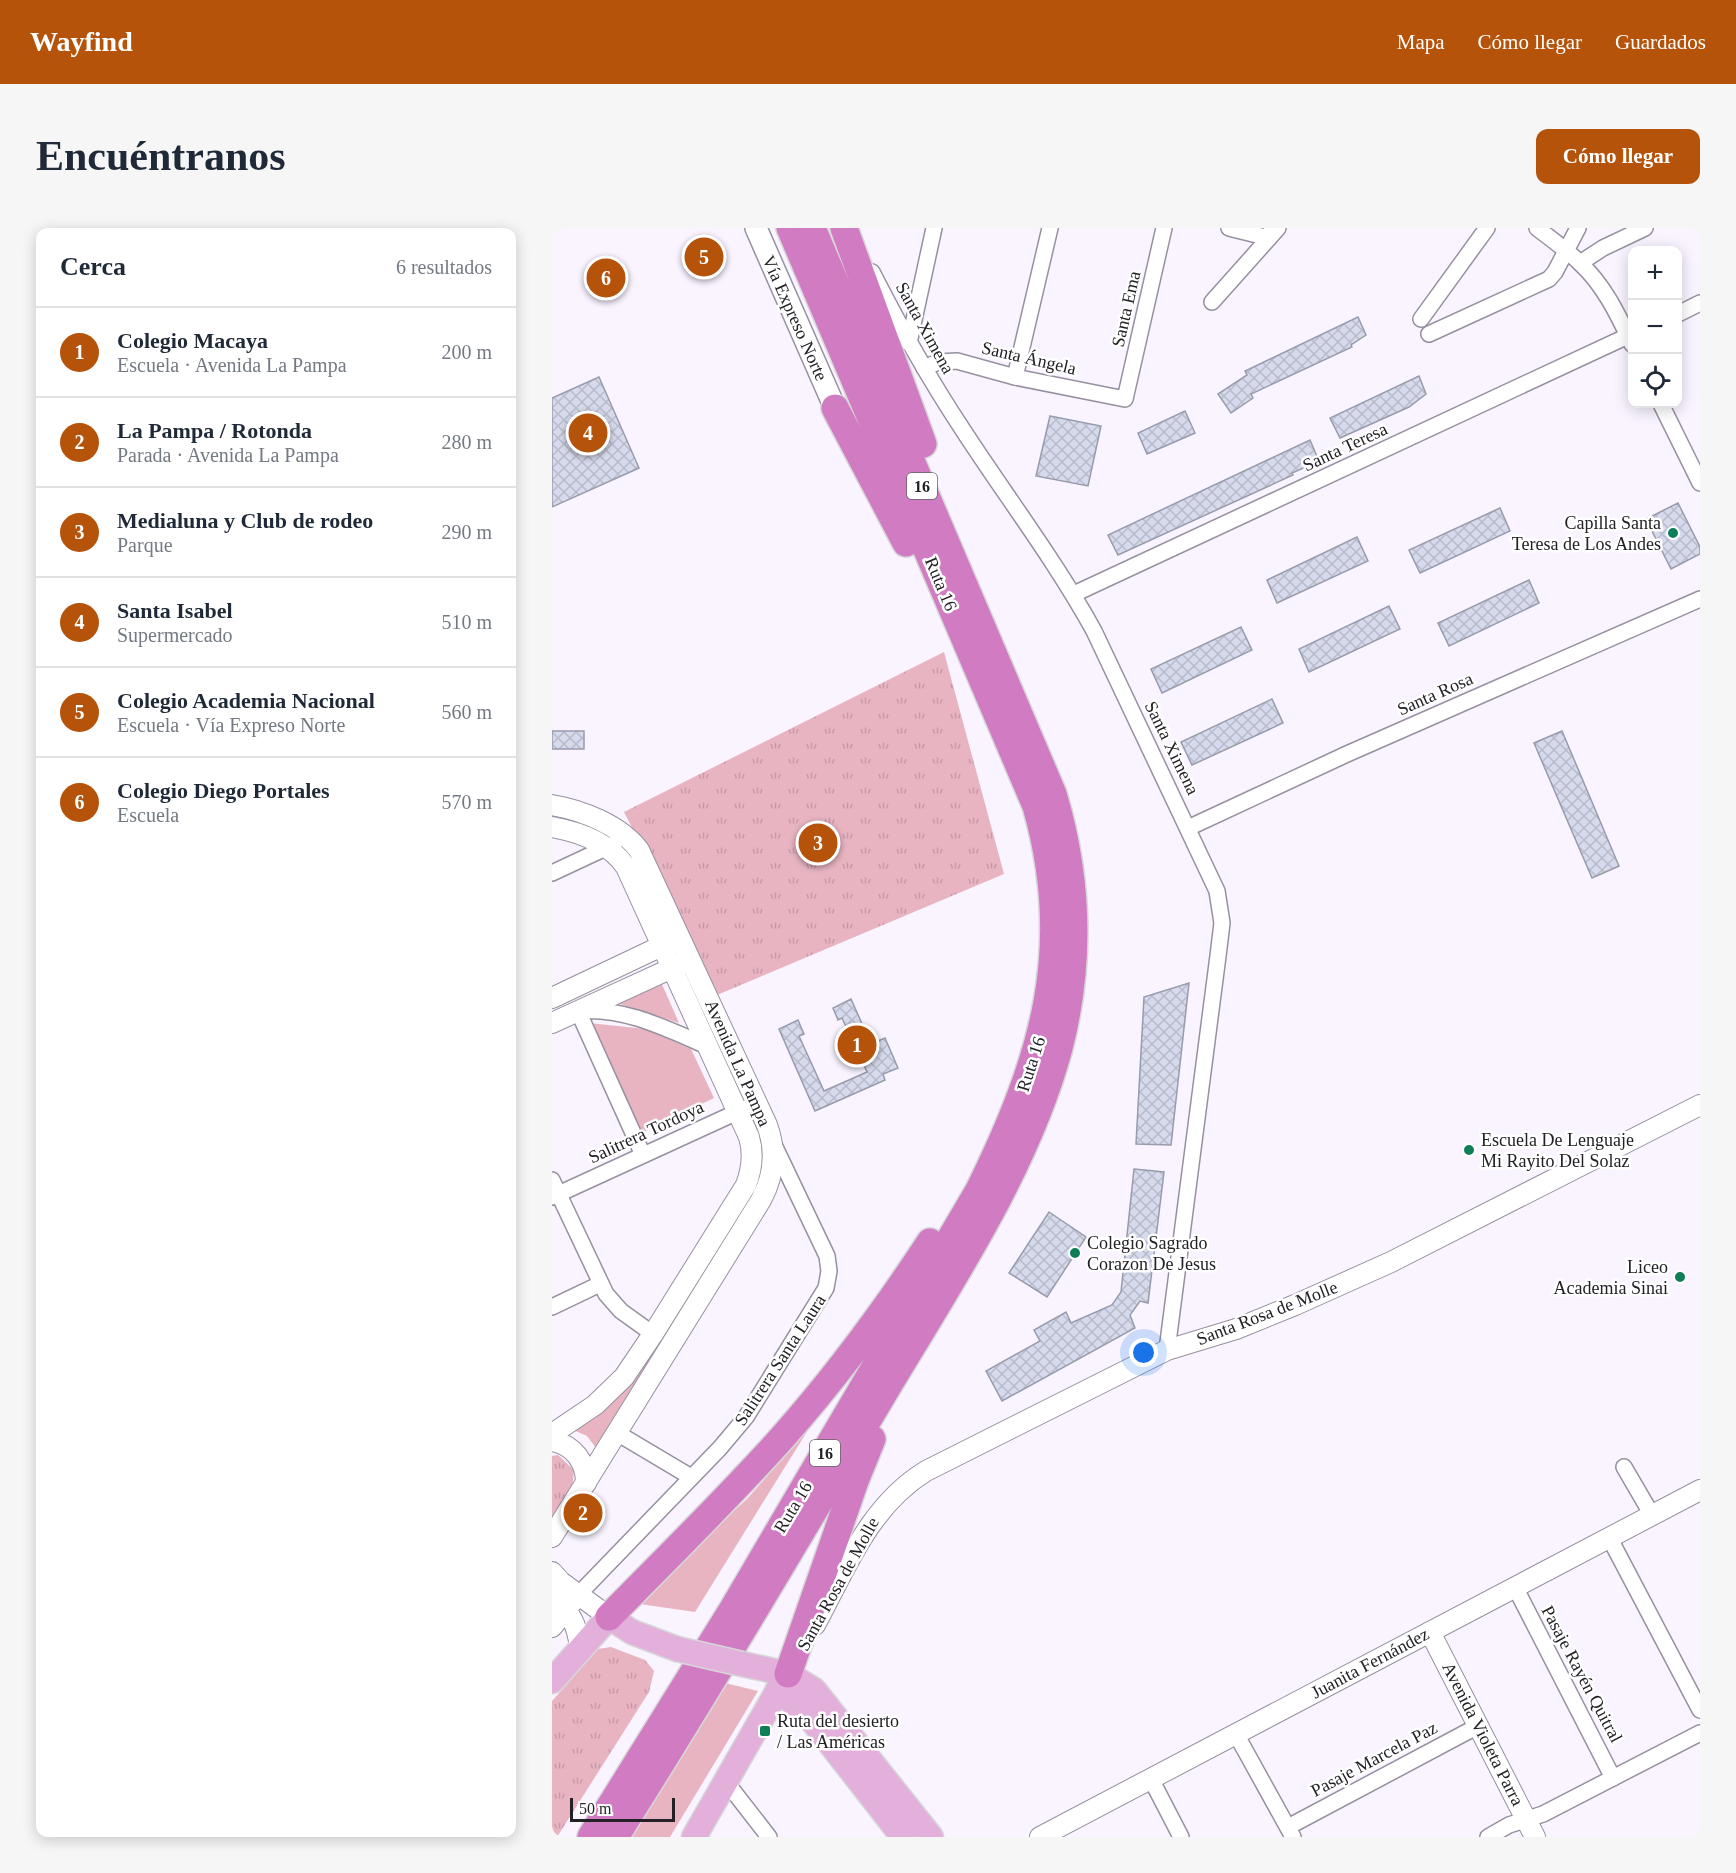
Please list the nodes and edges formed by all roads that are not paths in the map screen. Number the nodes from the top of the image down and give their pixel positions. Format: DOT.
graph roads {
  1 [pos="756,228"];
  2 [pos="790,228"];
  3 [pos="812,228"];
  4 [pos="846,228"];
  5 [pos="934,228"];
  6 [pos="1050,228"];
  7 [pos="1164,228"];
  8 [pos="1229,228"];
  9 [pos="1487,228"];
  10 [pos="1537,228"];
  11 [pos="1578,228"];
  12 [pos="1646,228"];
  13 [pos="1273,231"];
  14 [pos="1566,251"];
  15 [pos="1580,262"];
  16 [pos="1212,302"];
  17 [pos="1700,303"];
  18 [pos="1682,312"];
  19 [pos="1421,319"];
  20 [pos="1429,334"];
  21 [pos="1628,334"];
  22 [pos="1628,340"];
  23 [pos="909,343"];
  24 [pos="924,368"];
  25 [pos="1015,377"];
  26 [pos="1125,399"];
  27 [pos="835,408"];
  28 [pos="1663,408"];
  29 [pos="1700,483"];
  30 [pos="1074,594"];
  31 [pos="1700,598"];
  32 [pos="969,650"];
  33 [pos="1032,743"];
  34 [pos="552,805"];
  35 [pos="552,827"];
  36 [pos="1188,828"];
  37 [pos="628,838"];
  38 [pos="607,847"];
  39 [pos="552,873"];
  40 [pos="680,937"];
  41 [pos="662,946"];
  42 [pos="691,959"];
  43 [pos="672,968"];
  44 [pos="552,998"];
  45 [pos="578,1011"];
  46 [pos="552,1023"];
  47 [pos="709,1047"];
  48 [pos="1036,1056"];
  49 [pos="757,1103"];
  50 [pos="1700,1105"];
  51 [pos="738,1111"];
  52 [pos="772,1142"];
  53 [pos="643,1155"];
  54 [pos="554,1190"];
  55 [pos="600,1284"];
  56 [pos="552,1307"];
  57 [pos="930,1316"];
  58 [pos="653,1334"];
  59 [pos="1167,1350"];
  60 [pos="617,1432"];
  61 [pos="552,1434"];
  62 [pos="552,1441"];
  63 [pos="1624,1467"];
  64 [pos="691,1478"];
  65 [pos="586,1483"];
  66 [pos="1699,1493"];
  67 [pos="1652,1515"];
  68 [pos="552,1537"];
  69 [pos="1609,1537"];
  70 [pos="552,1572"];
  71 [pos="1515,1587"];
  72 [pos="565,1600"];
  73 [pos="609,1617"];
  74 [pos="552,1627"];
  75 [pos="1430,1632"];
  76 [pos="580,1648"];
  77 [pos="552,1681"];
  78 [pos="783,1682"];
  79 [pos="1700,1710"];
  80 [pos="1478,1726"];
  81 [pos="1700,1733"];
  82 [pos="1236,1734"];
  83 [pos="1613,1778"];
  84 [pos="1150,1779"];
  85 [pos="727,1783"];
  86 [pos="1526,1819"];
  87 [pos="1061,1832"];
  88 [pos="1291,1832"];
  89 [pos="591,1837"];
  90 [pos="615,1837"];
  91 [pos="694,1837"];
  92 [pos="769,1837"];
  93 [pos="903,1837"];
  94 [pos="931,1837"];
  95 [pos="1040,1837"];
  96 [pos="1181,1837"];
  97 [pos="1488,1837"];
  98 [pos="1535,1837"];
  1 -- 27 [label="main road, Vía Expreso Norte"];
  2 -- 32 [label="highway, Ruta 16 / 16"];
  3 -- 33 [label="highway, Ruta 16 / 16"];
  4 -- 23 [label="street, Santa Ximena"];
  4 -- 33 [label="highway"];
  5 -- 23 [label="street"];
  6 -- 25 [label="street"];
  7 -- 26 [label="street, Santa Ema"];
  8 -- 13 [label="street"];
  9 -- 19 [label="street"];
  10 -- 14 [label="street"];
  11 -- 14 [label="street"];
  12 -- 15 [label="street"];
  13 -- 16 [label="street"];
  14 -- 15 [label="street"];
  14 -- 20 [label="street"];
  15 -- 21 [label="street"];
  17 -- 18 [label="street"];
  22 -- 30 [label="street, Santa Teresa"];
  23 -- 24 [label="street, Santa Ximena"];
  24 -- 25 [label="street, Santa Ángela"];
  24 -- 30 [label="street, Santa Ximena"];
  25 -- 26 [label="street, Santa Ángela"];
  27 -- 32 [label="highway"];
  28 -- 29 [label="street"];
  30 -- 36 [label="street, Santa Ximena"];
  31 -- 36 [label="street, Santa Rosa"];
  32 -- 48 [label="highway, Ruta 16 / 16"];
  33 -- 57 [label="highway, Ruta 16 / 16"];
  34 -- 37 [label="street, Avenida La Pampa"];
  35 -- 38 [label="street, Avenida La Pampa"];
  36 -- 59 [label="street, Santa Ximena"];
  37 -- 38 [label="street"];
  37 -- 40 [label="street, Avenida La Pampa"];
  38 -- 39 [label="street"];
  38 -- 41 [label="street, Avenida La Pampa"];
  40 -- 41 [label="street"];
  40 -- 42 [label="street, Avenida La Pampa"];
  41 -- 43 [label="street, Avenida La Pampa"];
  41 -- 44 [label="street"];
  42 -- 43 [label="street"];
  42 -- 49 [label="street, Avenida La Pampa"];
  43 -- 45 [label="street"];
  43 -- 47 [label="street, Avenida La Pampa"];
  45 -- 46 [label="street"];
  45 -- 47 [label="street"];
  45 -- 53 [label="street"];
  47 -- 51 [label="street, Avenida La Pampa"];
  48 -- 73 [label="highway"];
  48 -- 89 [label="highway, Ruta 16 / 16"];
  49 -- 51 [label="street, Salitrera Tordoya"];
  49 -- 52 [label="street, Avenida La Pampa"];
  50 -- 59 [label="street, Santa Rosa de Molle"];
  51 -- 53 [label="street, Salitrera Tordoya"];
  51 -- 58 [label="street, Avenida La Pampa"];
  52 -- 60 [label="street, Avenida La Pampa"];
  52 -- 64 [label="street, Salitrera Santa Laura"];
  53 -- 54 [label="street, Salitrera Tordoya"];
  54 -- 55 [label="street"];
  55 -- 56 [label="street"];
  55 -- 58 [label="street"];
  57 -- 78 [label="highway"];
  57 -- 90 [label="highway, Ruta 16 / 16"];
  58 -- 61 [label="street, Avenida La Pampa"];
  59 -- 78 [label="street, Santa Rosa de Molle"];
  60 -- 64 [label="street"];
  60 -- 65 [label="street, Avenida La Pampa"];
  62 -- 65 [label="street"];
  63 -- 67 [label="street"];
  64 -- 72 [label="street, Salitrera Santa Laura"];
  65 -- 68 [label="street, Avenida La Pampa"];
  66 -- 67 [label="street, Juanita Fernández"];
  67 -- 69 [label="street, Juanita Fernández"];
  69 -- 71 [label="street, Juanita Fernández"];
  69 -- 79 [label="street"];
  70 -- 72 [label="street"];
  71 -- 75 [label="street, Juanita Fernández"];
  71 -- 83 [label="street, Pasaje Rayén Quitral"];
  72 -- 73 [label="street"];
  72 -- 74 [label="street, Salitrera Santa Laura"];
  72 -- 76 [label="street"];
  73 -- 76 [label="main road"];
  73 -- 78 [label="main road, bridge"];
  75 -- 80 [label="street, Avenida Violeta Parra"];
  75 -- 82 [label="street, Juanita Fernández"];
  76 -- 77 [label="main road"];
  78 -- 85 [label="main road"];
  78 -- 93 [label="main road"];
  78 -- 94 [label="main road"];
  80 -- 86 [label="street, Avenida Violeta Parra"];
  80 -- 88 [label="street, Pasaje Marcela Paz"];
  81 -- 83 [label="street"];
  82 -- 84 [label="street, Juanita Fernández"];
  82 -- 88 [label="street"];
  83 -- 86 [label="street"];
  84 -- 87 [label="street, Juanita Fernández"];
  84 -- 96 [label="street"];
  85 -- 91 [label="main road"];
  85 -- 92 [label="street"];
  86 -- 97 [label="street"];
  86 -- 98 [label="street, Avenida Violeta Parra"];
  87 -- 95 [label="street, Juanita Fernández"];
}
